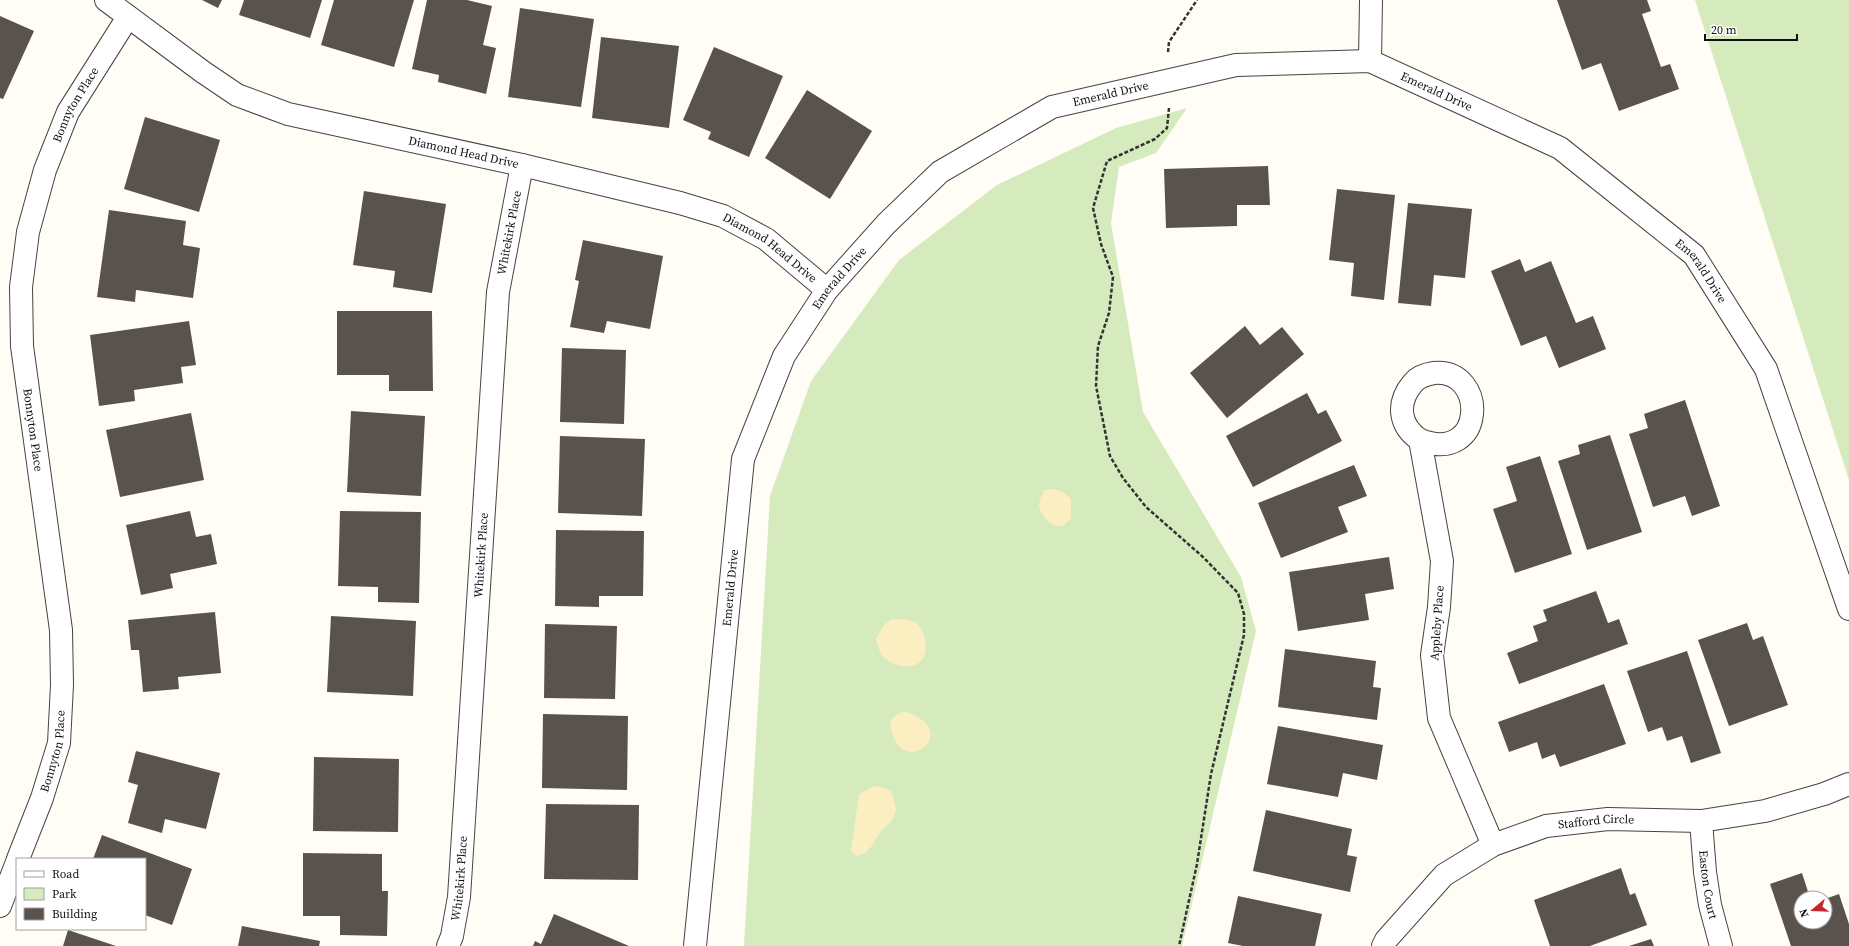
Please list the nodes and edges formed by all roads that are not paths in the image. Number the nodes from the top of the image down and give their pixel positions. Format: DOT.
graph roads {
  1 [pos="106,0"];
  2 [pos="1372,0"];
  3 [pos="128,16"];
  4 [pos="1370,61"];
  5 [pos="522,164"];
  6 [pos="827,290"];
  7 [pos="1420,440"];
  8 [pos="1849,610"];
  9 [pos="1849,784"];
  10 [pos="1701,821"];
  11 [pos="1493,845"];
  12 [pos="18,858"];
  13 [pos="16,865"];
  14 [pos="0,906"];
  15 [pos="448,946"];
  16 [pos="695,946"];
  17 [pos="1383,946"];
  18 [pos="1721,946"];
  1 -- 3 [label="street, Diamond Head Drive"];
  2 -- 4 [label="street"];
  3 -- 5 [label="street, Diamond Head Drive"];
  3 -- 12 [label="street, Bonnyton Place"];
  4 -- 6 [label="street, Emerald Drive"];
  4 -- 8 [label="street, Emerald Drive"];
  5 -- 6 [label="street, Diamond Head Drive"];
  5 -- 15 [label="street, Whitekirk Place"];
  6 -- 16 [label="street, Emerald Drive"];
  7 -- 11 [label="street, Appleby Place"];
  9 -- 10 [label="street, Stafford Circle"];
  10 -- 11 [label="street, Stafford Circle"];
  10 -- 18 [label="street, Easton Court"];
  11 -- 17 [label="street, Stafford Circle"];
  13 -- 14 [label="street"];
}
